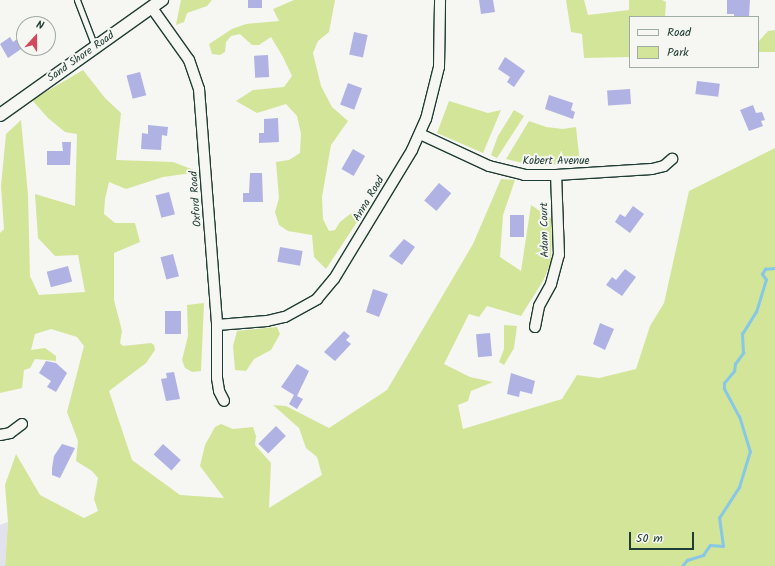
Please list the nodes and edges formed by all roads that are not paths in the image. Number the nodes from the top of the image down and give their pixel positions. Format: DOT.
graph roads {
  1 [pos="77,0"];
  2 [pos="162,0"];
  3 [pos="440,0"];
  4 [pos="152,8"];
  5 [pos="95,48"];
  6 [pos="0,115"];
  7 [pos="420,134"];
  8 [pos="672,159"];
  9 [pos="556,175"];
  10 [pos="217,325"];
  11 [pos="535,327"];
  12 [pos="224,400"];
  13 [pos="22,424"];
  14 [pos="0,435"];
  1 -- 5 [label="lane"];
  2 -- 4 [label="street, Sand Shore Road"];
  3 -- 7 [label="street, Anna Road"];
  4 -- 5 [label="street, Sand Shore Road"];
  4 -- 10 [label="street, Oxford Road"];
  5 -- 6 [label="street, Sand Shore Road"];
  7 -- 9 [label="street, Kobert Avenue"];
  7 -- 10 [label="street, Anna Road"];
  8 -- 9 [label="street, Kobert Avenue"];
  9 -- 11 [label="street, Adam Court"];
  10 -- 12 [label="street, Oxford Road"];
  13 -- 14 [label="street"];
}
